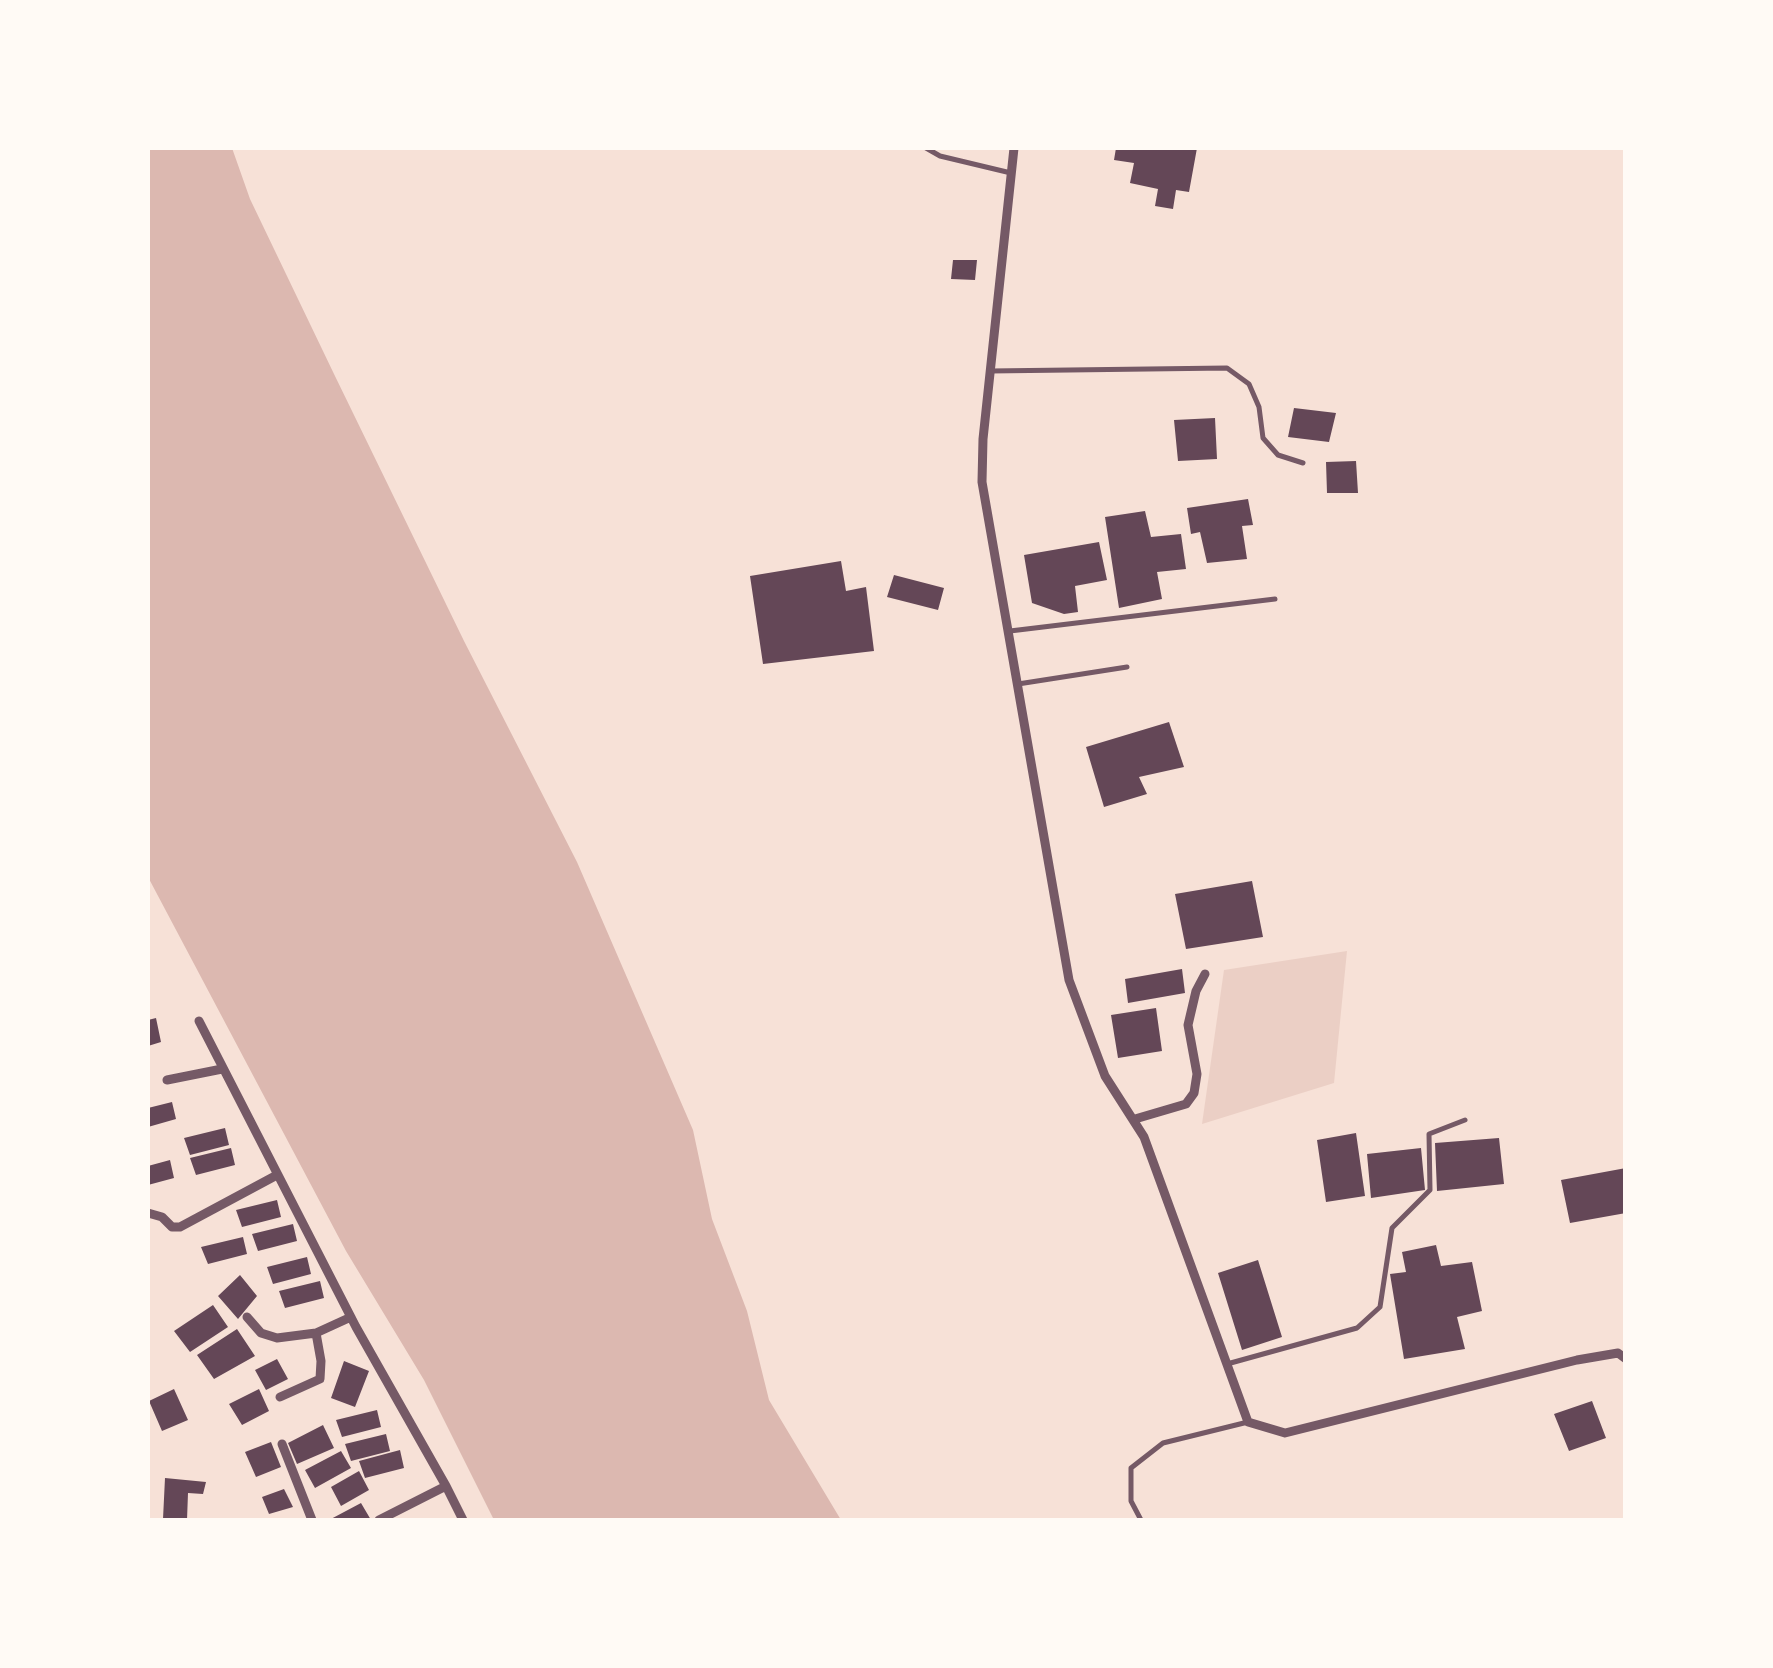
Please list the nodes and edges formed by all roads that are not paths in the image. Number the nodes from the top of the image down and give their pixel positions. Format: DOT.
graph roads {
  1 [pos="926,148"];
  2 [pos="1014,148"];
  3 [pos="1011,173"];
  4 [pos="990,371"];
  5 [pos="1303,464"];
  6 [pos="1275,599"];
  7 [pos="1007,632"];
  8 [pos="1127,667"];
  9 [pos="1018,684"];
  10 [pos="1205,974"];
  11 [pos="198,1021"];
  12 [pos="222,1069"];
  13 [pos="167,1080"];
  14 [pos="1135,1119"];
  15 [pos="1465,1120"];
  16 [pos="277,1175"];
  17 [pos="148,1213"];
  18 [pos="351,1316"];
  19 [pos="247,1317"];
  20 [pos="316,1332"];
  21 [pos="1626,1359"];
  22 [pos="1227,1364"];
  23 [pos="280,1397"];
  24 [pos="1248,1422"];
  25 [pos="282,1444"];
  26 [pos="446,1486"];
  27 [pos="312,1520"];
  28 [pos="379,1520"];
  29 [pos="463,1520"];
  30 [pos="1141,1520"];
  1 -- 3 [label="lane"];
  2 -- 3 [label="street"];
  3 -- 4 [label="street"];
  4 -- 5 [label="lane"];
  4 -- 7 [label="street"];
  6 -- 7 [label="lane"];
  7 -- 9 [label="street"];
  8 -- 9 [label="lane"];
  9 -- 14 [label="street"];
  10 -- 14 [label="street"];
  11 -- 12 [label="street"];
  12 -- 13 [label="street"];
  12 -- 16 [label="street"];
  14 -- 22 [label="street"];
  15 -- 22 [label="lane"];
  16 -- 17 [label="street"];
  16 -- 18 [label="street"];
  18 -- 20 [label="street"];
  18 -- 26 [label="street"];
  19 -- 20 [label="street"];
  20 -- 23 [label="street"];
  21 -- 24 [label="street"];
  22 -- 24 [label="street"];
  24 -- 30 [label="lane"];
  25 -- 27 [label="street"];
  26 -- 28 [label="street"];
  26 -- 29 [label="street"];
}
